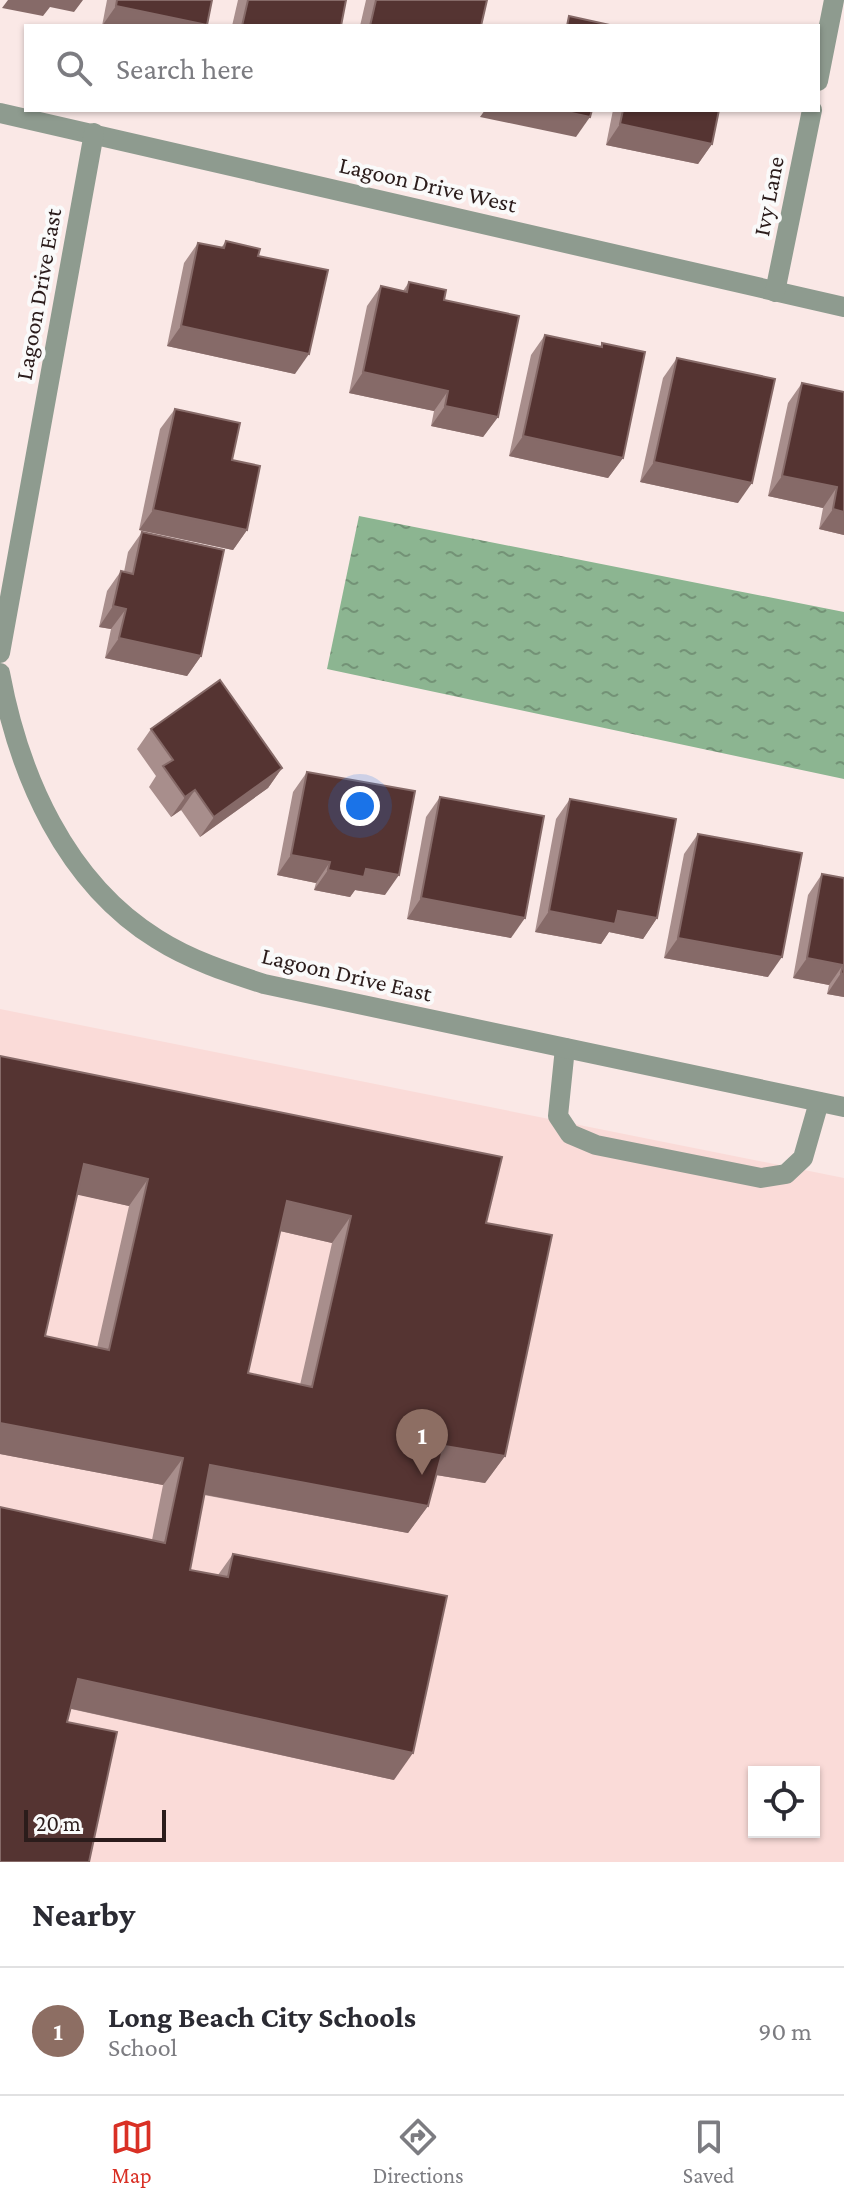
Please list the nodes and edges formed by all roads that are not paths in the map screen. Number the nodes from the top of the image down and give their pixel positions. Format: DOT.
graph roads {
  1 [pos="834,0"];
  2 [pos="820,71"];
  3 [pos="812,112"];
  4 [pos="0,113"];
  5 [pos="94,133"];
  6 [pos="775,292"];
  7 [pos="844,307"];
  8 [pos="0,653"];
  9 [pos="0,673"];
  10 [pos="565,1048"];
  11 [pos="819,1102"];
  12 [pos="844,1107"];
  1 -- 2 [label="street"];
  3 -- 6 [label="street, Ivy Lane"];
  4 -- 5 [label="street, Lagoon Drive West"];
  5 -- 6 [label="street, Lagoon Drive West"];
  5 -- 8 [label="street, Lagoon Drive East"];
  6 -- 7 [label="street, Lagoon Drive West"];
  9 -- 10 [label="street, Lagoon Drive East"];
  10 -- 11 [label="street, Lagoon Drive East"];
  10 -- 11 [label="street"];
  11 -- 12 [label="street, Lagoon Drive East"];
}
